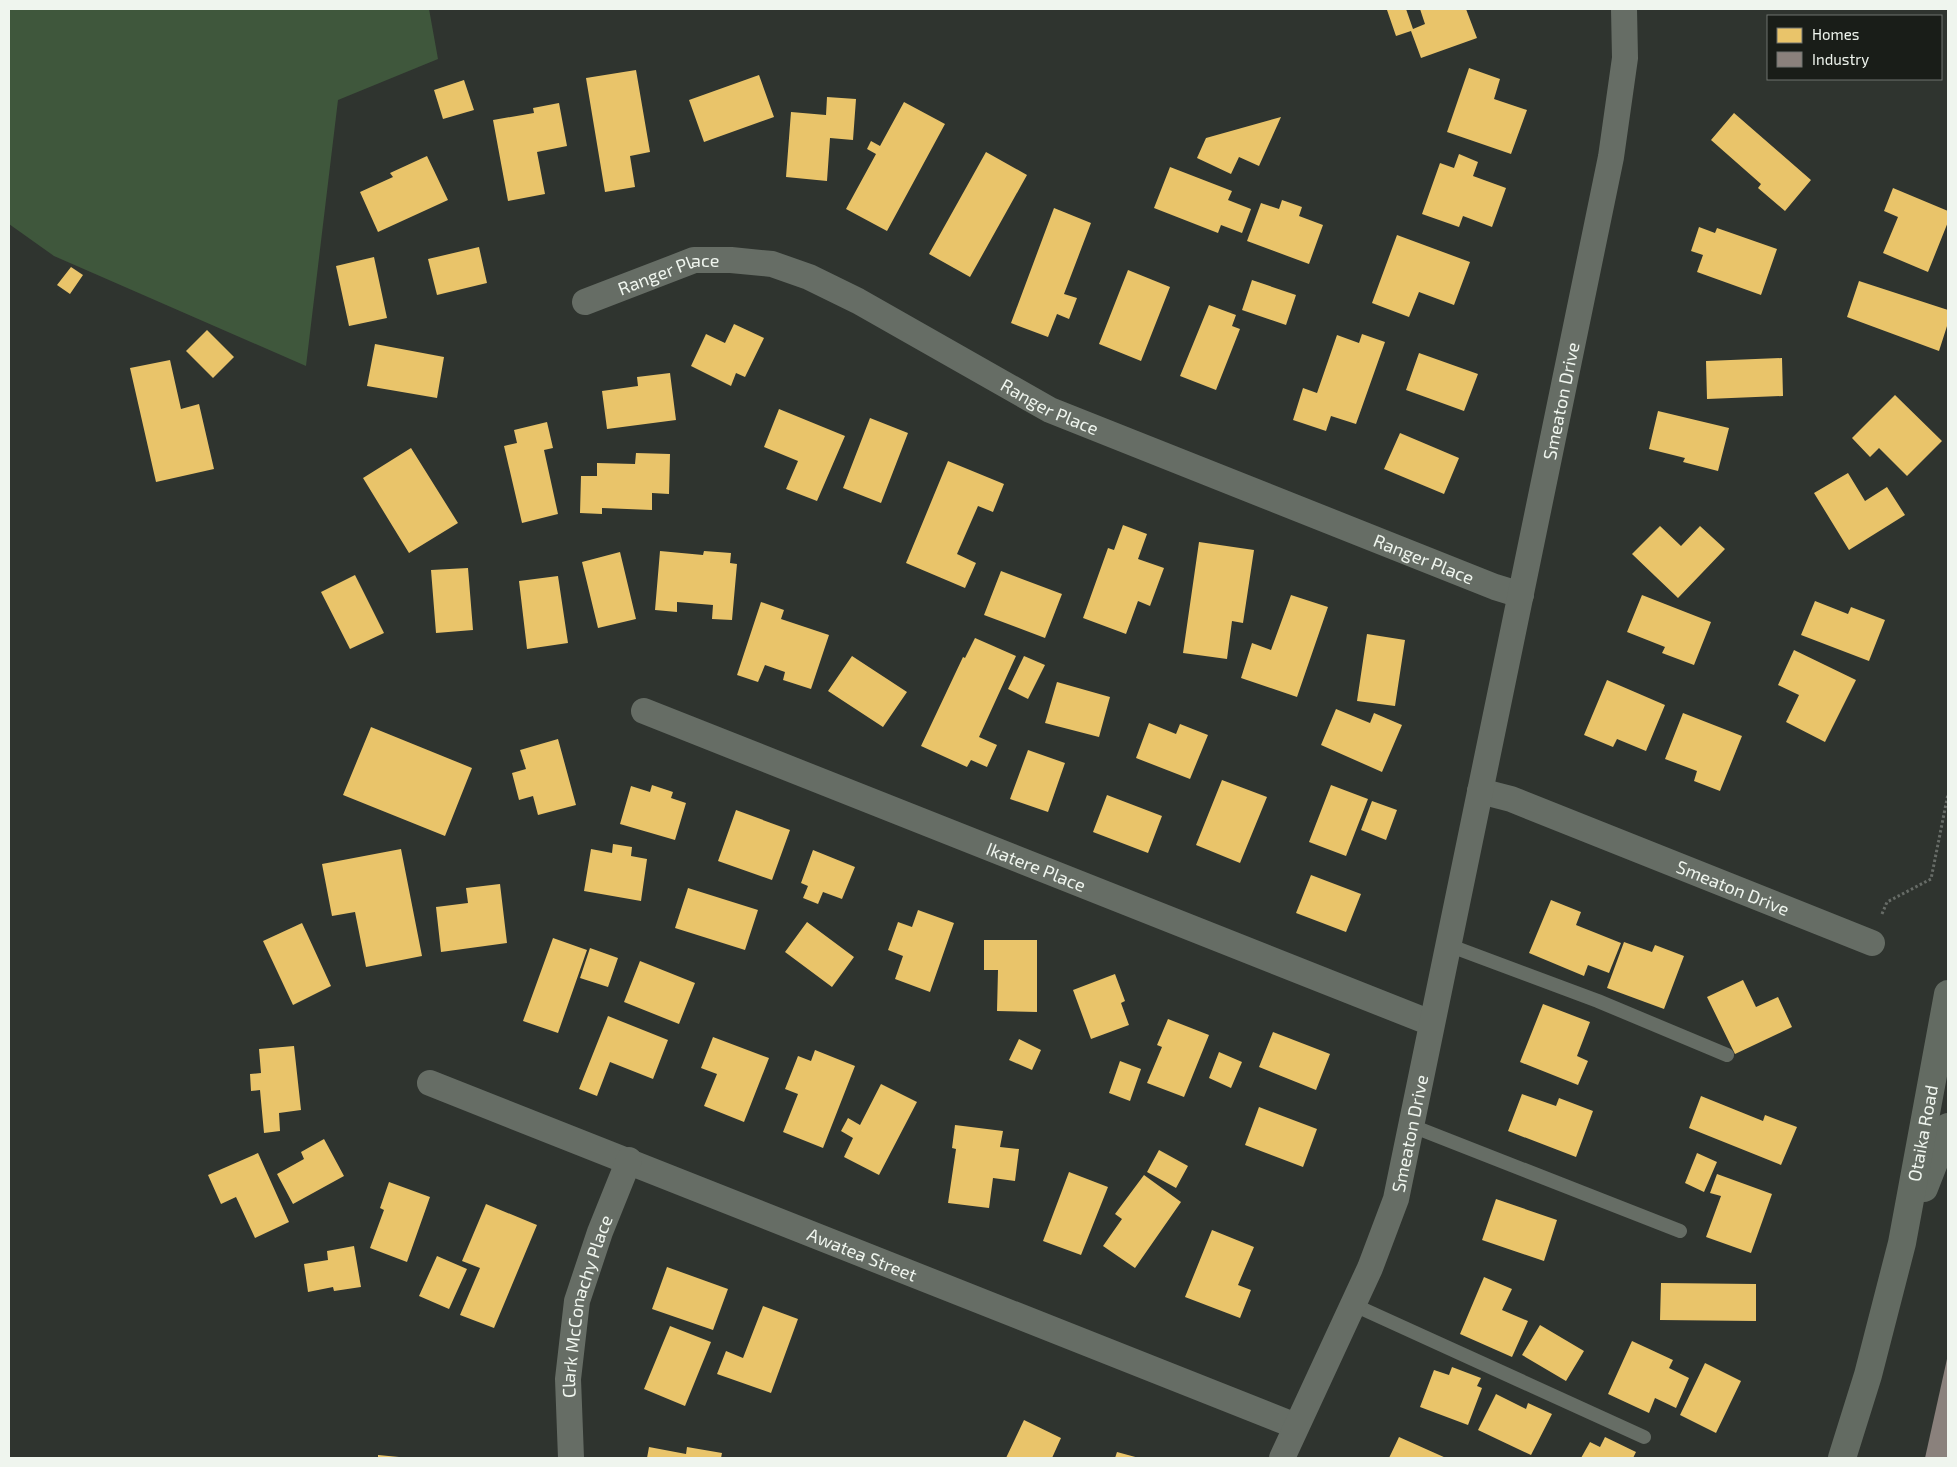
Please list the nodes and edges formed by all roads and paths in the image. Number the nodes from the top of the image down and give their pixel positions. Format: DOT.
graph roads {
  1 [pos="1624,9"];
  2 [pos="585,302"];
  3 [pos="1521,595"];
  4 [pos="644,711"];
  5 [pos="1480,791"];
  6 [pos="1948,794"];
  7 [pos="1872,943"];
  8 [pos="1448,945"];
  9 [pos="1948,994"];
  10 [pos="1431,1023"];
  11 [pos="1727,1055"];
  12 [pos="430,1083"];
  13 [pos="1412,1126"];
  14 [pos="1948,1128"];
  15 [pos="629,1160"];
  16 [pos="1680,1232"];
  17 [pos="1902,1243"];
  18 [pos="1354,1305"];
  19 [pos="1296,1426"];
  20 [pos="1644,1437"];
  21 [pos="571,1458"];
  22 [pos="1282,1458"];
  23 [pos="1842,1458"];
  1 -- 3 [label="street, Smeaton Drive"];
  2 -- 3 [label="street, Ranger Place"];
  3 -- 5 [label="street, Smeaton Drive"];
  4 -- 10 [label="street, Ikatere Place"];
  5 -- 7 [label="street, Smeaton Drive"];
  5 -- 8 [label="street, Smeaton Drive"];
  6 -- 7 [label="path"];
  8 -- 10 [label="street, Smeaton Drive"];
  8 -- 11 [label="lane"];
  9 -- 17 [label="highway, Otaika Road"];
  10 -- 13 [label="street, Smeaton Drive"];
  12 -- 15 [label="street, Awatea Street"];
  13 -- 16 [label="lane"];
  13 -- 18 [label="street, Smeaton Drive"];
  14 -- 17 [label="highway, Otaika Road"];
  15 -- 19 [label="street, Awatea Street"];
  15 -- 21 [label="street, Clark McConachy Place"];
  17 -- 23 [label="highway, Otaika Road"];
  18 -- 19 [label="street, Smeaton Drive"];
  18 -- 20 [label="lane"];
  19 -- 22 [label="street, Smeaton Drive"];
}
